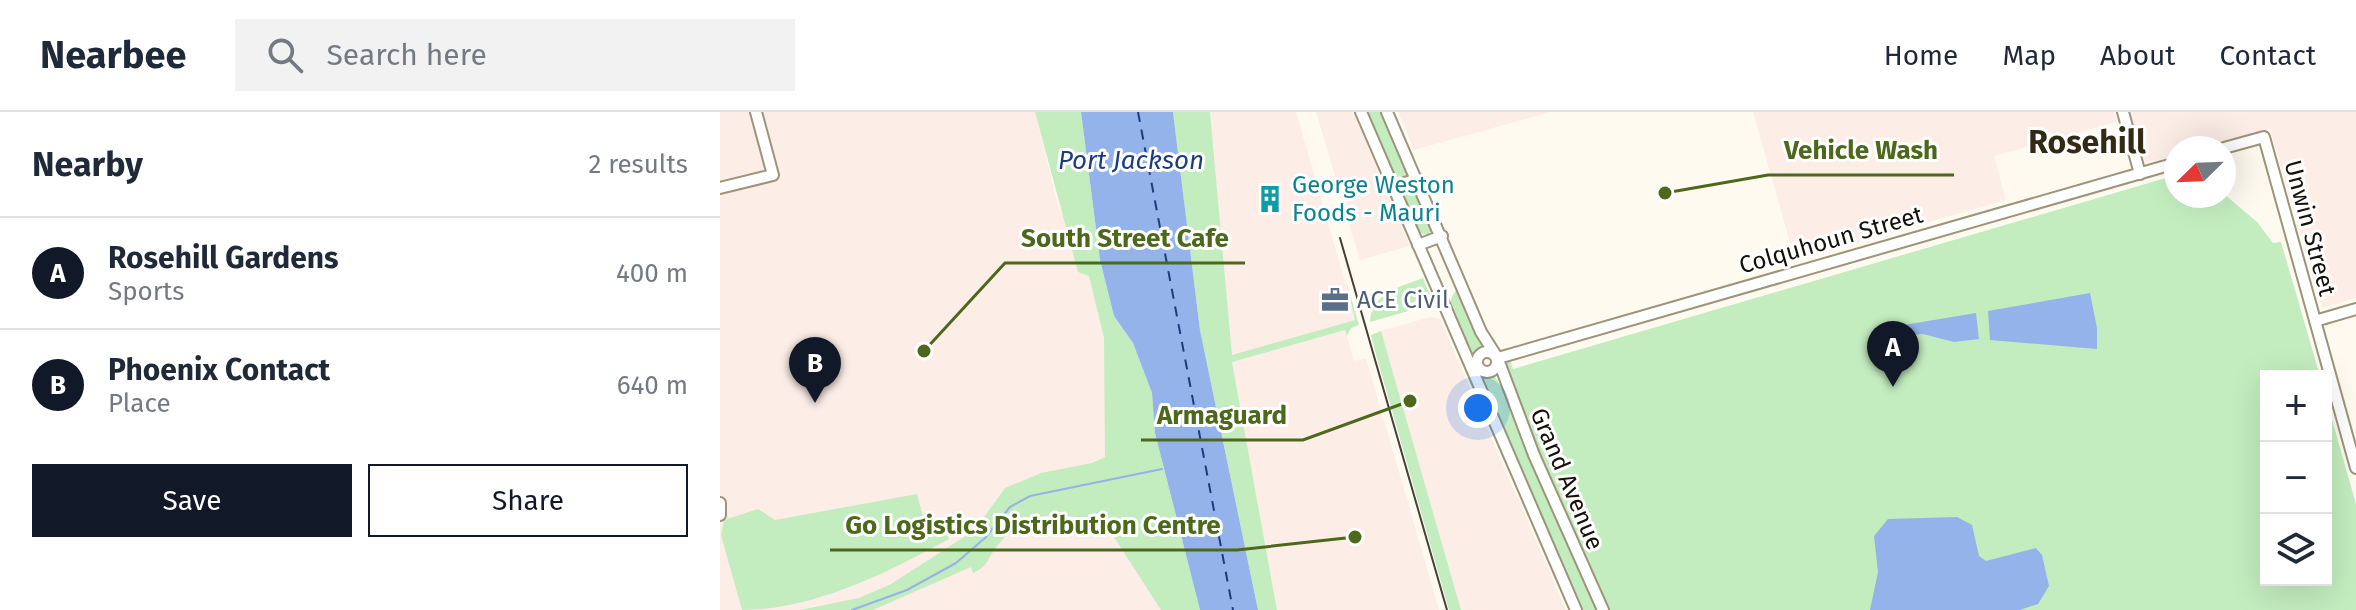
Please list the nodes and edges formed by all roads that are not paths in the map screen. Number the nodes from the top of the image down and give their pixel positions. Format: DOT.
graph roads {
  1 [pos="756,112"];
  2 [pos="1361,112"];
  3 [pos="1387,112"];
  4 [pos="2123,112"];
  5 [pos="2236,145"];
  6 [pos="2164,167"];
  7 [pos="2140,174"];
  8 [pos="1417,179"];
  9 [pos="1393,187"];
  10 [pos="720,188"];
  11 [pos="1442,236"];
  12 [pos="1418,245"];
  13 [pos="2356,309"];
  14 [pos="1447,311"];
  15 [pos="2315,321"];
  16 [pos="1497,358"];
  17 [pos="1476,367"];
  18 [pos="1492,414"];
  19 [pos="2356,468"];
  20 [pos="720,503"];
  21 [pos="720,515"];
  22 [pos="1576,610"];
  23 [pos="1603,610"];
  1 -- 10 [label="street"];
  2 -- 9 [label="street, Grand Avenue"];
  3 -- 8 [label="street, Grand Avenue"];
  4 -- 7 [label="street"];
  5 -- 15 [label="street, Unwin Street"];
  6 -- 7 [label="street, Colquhoun Street"];
  7 -- 16 [label="street, Colquhoun Street"];
  8 -- 9 [label="street"];
  8 -- 11 [label="street, Grand Avenue"];
  9 -- 12 [label="street, Grand Avenue"];
  11 -- 12 [label="street"];
  11 -- 16 [label="street, Grand Avenue"];
  12 -- 14 [label="street, Grand Avenue"];
  13 -- 15 [label="street"];
  14 -- 17 [label="street, Grand Avenue"];
  14 -- 18 [label="street, Grand Avenue"];
  15 -- 19 [label="street, Unwin Street"];
  16 -- 17 [label="street, Colquhoun Street"];
  16 -- 23 [label="street, Grand Avenue"];
  17 -- 18 [label="street, Grand Avenue"];
  18 -- 22 [label="street, Grand Avenue"];
  20 -- 21 [label="street"];
}
